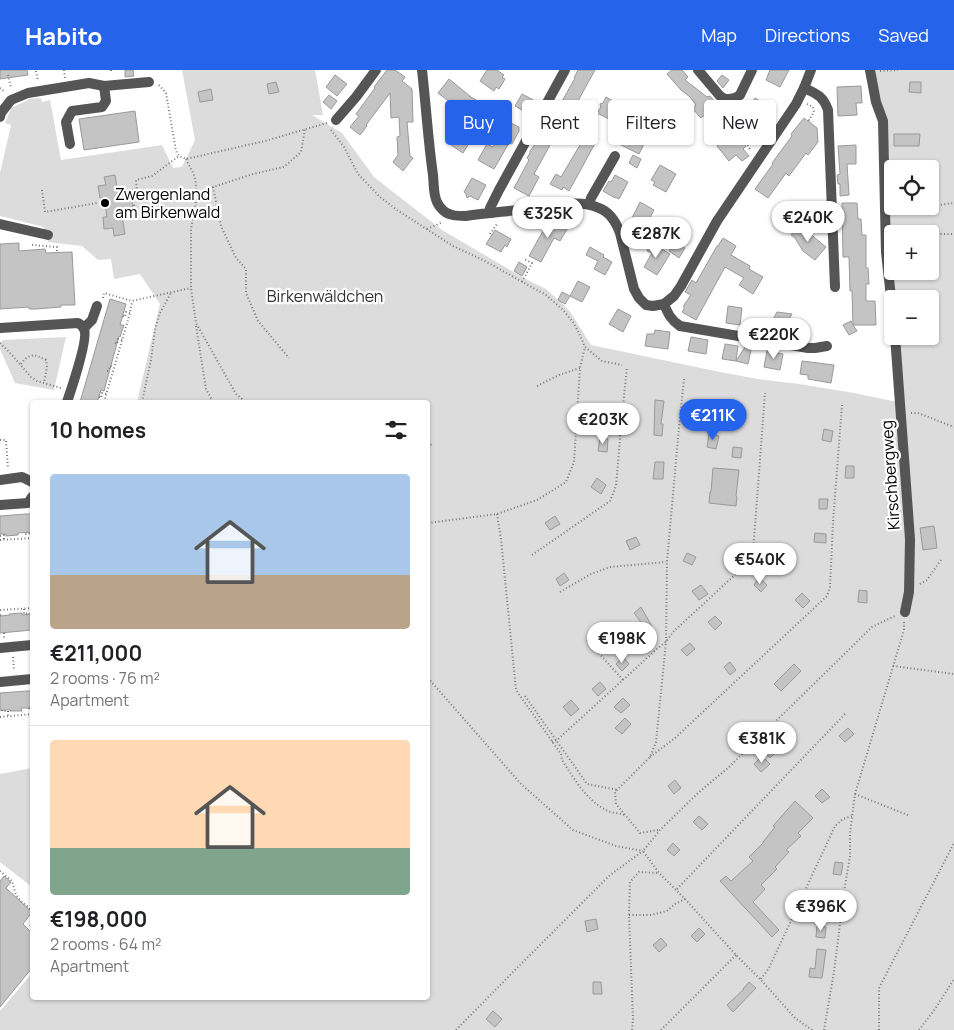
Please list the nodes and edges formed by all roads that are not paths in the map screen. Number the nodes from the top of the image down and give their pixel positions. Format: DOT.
graph roads {
  1 [pos="376,70"];
  2 [pos="423,70"];
  3 [pos="565,70"];
  4 [pos="698,70"];
  5 [pos="752,70"];
  6 [pos="812,70"];
  7 [pos="873,71"];
  8 [pos="149,82"];
  9 [pos="104,86"];
  10 [pos="805,93"];
  11 [pos="548,100"];
  12 [pos="0,117"];
  13 [pos="336,120"];
  14 [pos="70,144"];
  15 [pos="524,145"];
  16 [pos="614,156"];
  17 [pos="589,204"];
  18 [pos="491,213"];
  19 [pos="0,224"];
  20 [pos="48,235"];
  21 [pos="835,287"];
  22 [pos="890,290"];
  23 [pos="99,304"];
  24 [pos="664,304"];
  25 [pos="0,328"];
  26 [pos="84,328"];
  27 [pos="896,345"];
  28 [pos="827,346"];
  29 [pos="68,400"];
  30 [pos="4,477"];
  31 [pos="30,481"];
  32 [pos="30,500"];
  33 [pos="0,505"];
  34 [pos="905,612"];
  35 [pos="30,645"];
  36 [pos="0,648"];
  37 [pos="30,679"];
  38 [pos="0,682"];
  1 -- 13 [label="street"];
  2 -- 18 [label="street"];
  3 -- 11 [label="street"];
  4 -- 5 [label="street"];
  6 -- 10 [label="street"];
  7 -- 22 [label="street"];
  8 -- 9 [label="street"];
  9 -- 12 [label="street"];
  9 -- 14 [label="street"];
  10 -- 21 [label="street"];
  10 -- 24 [label="street"];
  15 -- 18 [label="street"];
  16 -- 17 [label="street"];
  17 -- 18 [label="street"];
  17 -- 24 [label="street"];
  19 -- 20 [label="street"];
  23 -- 26 [label="street"];
  24 -- 28 [label="street"];
  25 -- 26 [label="street"];
  26 -- 29 [label="street"];
  27 -- 34 [label="street, Kirschbergweg"];
  30 -- 31 [label="street"];
  32 -- 33 [label="street"];
  35 -- 36 [label="street"];
  37 -- 38 [label="street"];
}
